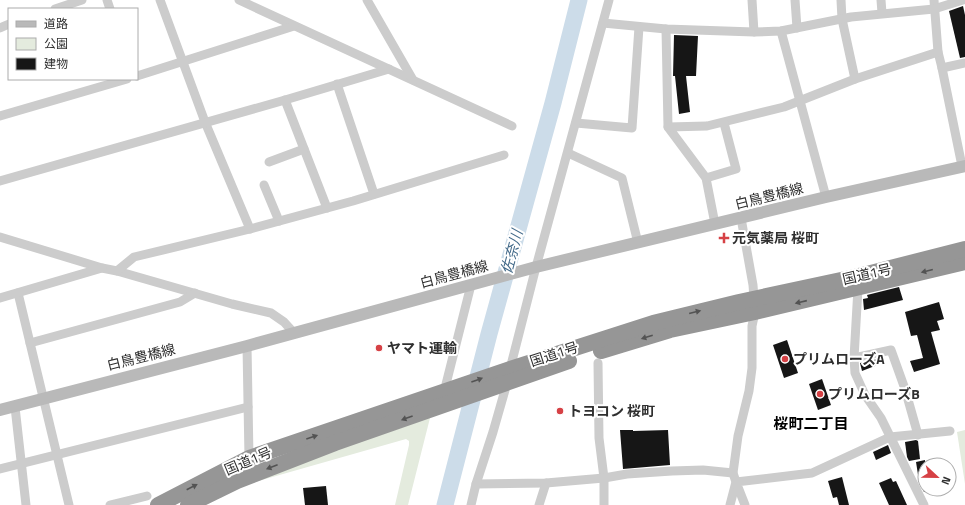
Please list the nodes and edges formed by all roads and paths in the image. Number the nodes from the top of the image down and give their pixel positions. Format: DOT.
graph roads {
  1 [pos="82,0"];
  2 [pos="160,0"];
  3 [pos="239,0"];
  4 [pos="367,0"];
  5 [pos="609,0"];
  6 [pos="752,0"];
  7 [pos="795,0"];
  8 [pos="841,0"];
  9 [pos="881,0"];
  10 [pos="963,0"];
  11 [pos="934,4"];
  12 [pos="58,8"];
  13 [pos="882,13"];
  14 [pos="842,19"];
  15 [pos="603,23"];
  16 [pos="294,26"];
  17 [pos="639,27"];
  18 [pos="797,28"];
  19 [pos="666,29"];
  20 [pos="781,31"];
  21 [pos="754,32"];
  22 [pos="938,52"];
  23 [pos="183,62"];
  24 [pos="965,63"];
  25 [pos="389,68"];
  26 [pos="942,68"];
  27 [pos="138,76"];
  28 [pos="855,78"];
  29 [pos="124,80"];
  30 [pos="413,80"];
  31 [pos="337,84"];
  32 [pos="285,100"];
  33 [pos="801,100"];
  34 [pos="0,116"];
  35 [pos="205,122"];
  36 [pos="576,123"];
  37 [pos="724,123"];
  38 [pos="512,126"];
  39 [pos="668,127"];
  40 [pos="304,149"];
  41 [pos="568,153"];
  42 [pos="504,155"];
  43 [pos="268,162"];
  44 [pos="964,166"];
  45 [pos="706,178"];
  46 [pos="0,181"];
  47 [pos="264,186"];
  48 [pos="374,194"];
  49 [pos="826,197"];
  50 [pos="327,208"];
  51 [pos="741,218"];
  52 [pos="279,221"];
  53 [pos="715,224"];
  54 [pos="250,229"];
  55 [pos="0,237"];
  56 [pos="638,243"];
  57 [pos="965,249"];
  58 [pos="965,262"];
  59 [pos="536,267"];
  60 [pos="102,268"];
  61 [pos="117,271"];
  62 [pos="471,285"];
  63 [pos="858,288"];
  64 [pos="18,293"];
  65 [pos="195,293"];
  66 [pos="0,298"];
  67 [pos="754,306"];
  68 [pos="294,333"];
  69 [pos="30,343"];
  70 [pos="246,346"];
  71 [pos="854,358"];
  72 [pos="598,363"];
  73 [pos="508,376"];
  74 [pos="43,398"];
  75 [pos="444,398"];
  76 [pos="15,407"];
  77 [pos="248,407"];
  78 [pos="0,410"];
  79 [pos="950,431"];
  80 [pos="918,435"];
  81 [pos="890,437"];
  82 [pos="57,456"];
  83 [pos="249,458"];
  84 [pos="22,464"];
  85 [pos="0,470"];
  86 [pos="734,477"];
  87 [pos="604,478"];
  88 [pos="546,482"];
  89 [pos="476,484"];
  90 [pos="152,501"];
  91 [pos="26,505"];
  92 [pos="69,505"];
  93 [pos="110,505"];
  94 [pos="188,505"];
  95 [pos="471,505"];
  96 [pos="539,505"];
  97 [pos="604,505"];
  98 [pos="730,505"];
  99 [pos="745,505"];
  100 [pos="924,505"];
  1 -- 12 [label="street"];
  2 -- 23 [label="street"];
  3 -- 16 [label="street"];
  4 -- 30 [label="street"];
  5 -- 15 [label="street"];
  6 -- 21 [label="street"];
  7 -- 18 [label="street"];
  8 -- 14 [label="street"];
  9 -- 13 [label="street"];
  10 -- 11 [label="street"];
  11 -- 13 [label="street"];
  11 -- 22 [label="street"];
  13 -- 14 [label="street"];
  14 -- 18 [label="street"];
  14 -- 28 [label="street"];
  15 -- 17 [label="street"];
  15 -- 36 [label="street"];
  16 -- 23 [label="street"];
  16 -- 25 [label="street"];
  17 -- 19 [label="street"];
  17 -- 36 [label="street"];
  18 -- 20 [label="street"];
  19 -- 21 [label="street"];
  19 -- 39 [label="street"];
  20 -- 21 [label="street"];
  20 -- 33 [label="street"];
  22 -- 26 [label="street"];
  22 -- 28 [label="street"];
  23 -- 27 [label="street"];
  23 -- 35 [label="street"];
  24 -- 26 [label="street"];
  25 -- 30 [label="street"];
  25 -- 31 [label="street"];
  26 -- 44 [label="street"];
  28 -- 33 [label="street"];
  29 -- 34 [label="street"];
  30 -- 38 [label="street"];
  31 -- 32 [label="street"];
  31 -- 48 [label="street"];
  32 -- 35 [label="street"];
  32 -- 40 [label="street"];
  33 -- 37 [label="street"];
  33 -- 49 [label="street"];
  35 -- 46 [label="street"];
  35 -- 54 [label="street"];
  36 -- 41 [label="street"];
  37 -- 39 [label="street"];
  37 -- 45 [label="street"];
  39 -- 45 [label="street"];
  40 -- 43 [label="street"];
  40 -- 50 [label="street"];
  41 -- 56 [label="street"];
  41 -- 59 [label="street"];
  42 -- 48 [label="street"];
  44 -- 49 [label="main road, 白鳥豊橋線"];
  45 -- 53 [label="street"];
  47 -- 52 [label="street"];
  48 -- 50 [label="street"];
  49 -- 51 [label="main road, 白鳥豊橋線"];
  50 -- 52 [label="street"];
  51 -- 53 [label="main road, 白鳥豊橋線"];
  51 -- 67 [label="street"];
  52 -- 54 [label="street"];
  53 -- 56 [label="main road, 白鳥豊橋線"];
  54 -- 61 [label="street"];
  55 -- 60 [label="street"];
  56 -- 59 [label="main road, 白鳥豊橋線"];
  57 -- 67 [label="highway, 国道1号"];
  58 -- 63 [label="highway, 国道1号, one-way"];
  59 -- 62 [label="main road, 白鳥豊橋線"];
  59 -- 73 [label="street"];
  60 -- 61 [label="street"];
  60 -- 64 [label="street"];
  61 -- 65 [label="street"];
  62 -- 68 [label="main road, 白鳥豊橋線"];
  62 -- 75 [label="street"];
  63 -- 67 [label="highway, 国道1号, one-way"];
  63 -- 71 [label="street"];
  64 -- 66 [label="street"];
  64 -- 69 [label="street"];
  65 -- 68 [label="street"];
  65 -- 69 [label="street"];
  67 -- 73 [label="highway, 国道1号"];
  67 -- 86 [label="street"];
  68 -- 70 [label="main road, 白鳥豊橋線"];
  69 -- 74 [label="street"];
  70 -- 74 [label="main road, 白鳥豊橋線"];
  70 -- 77 [label="street"];
  71 -- 80 [label="street"];
  71 -- 81 [label="street"];
  72 -- 87 [label="street"];
  73 -- 75 [label="highway, 国道1号"];
  73 -- 89 [label="street"];
  74 -- 76 [label="main road, 白鳥豊橋線"];
  74 -- 82 [label="street"];
  83 -- 75 [label="highway, 国道1号, one-way"];
  75 -- 94 [label="highway, 国道1号, one-way"];
  76 -- 78 [label="main road, 白鳥豊橋線"];
  76 -- 84 [label="street"];
  77 -- 82 [label="street"];
  77 -- 83 [label="street"];
  79 -- 80 [label="street"];
  80 -- 81 [label="street"];
  81 -- 86 [label="street"];
  81 -- 100 [label="street"];
  82 -- 84 [label="street"];
  82 -- 92 [label="street"];
  90 -- 83 [label="highway, 国道1号, one-way"];
  84 -- 85 [label="street"];
  84 -- 91 [label="street"];
  86 -- 87 [label="street"];
  86 -- 98 [label="street"];
  86 -- 99 [label="street"];
  87 -- 88 [label="street"];
  87 -- 97 [label="street"];
  88 -- 89 [label="street"];
  88 -- 96 [label="street"];
  89 -- 95 [label="street"];
  90 -- 93 [label="street"];
}
